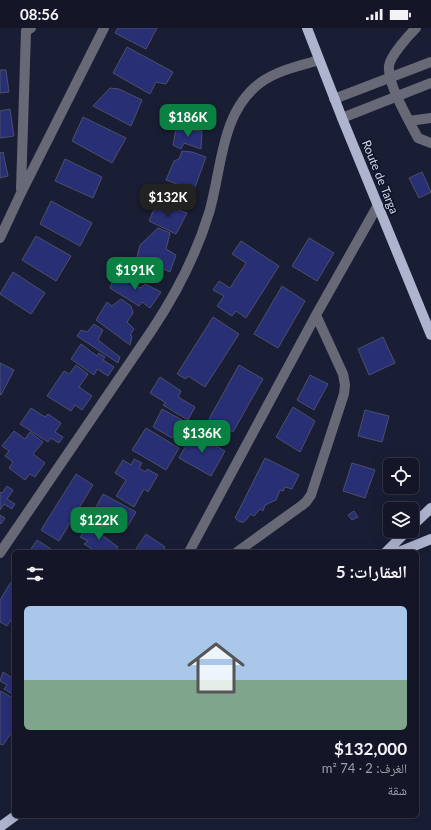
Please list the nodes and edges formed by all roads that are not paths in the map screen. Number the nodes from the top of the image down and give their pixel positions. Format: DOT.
graph roads {
  1 [pos="104,28"];
  2 [pos="307,28"];
  3 [pos="416,28"];
  4 [pos="26,29"];
  5 [pos="319,60"];
  6 [pos="431,62"];
  7 [pos="390,78"];
  8 [pos="431,83"];
  9 [pos="397,96"];
  10 [pos="334,99"];
  11 [pos="342,118"];
  12 [pos="431,118"];
  13 [pos="409,121"];
  14 [pos="431,143"];
  15 [pos="21,193"];
  16 [pos="378,205"];
  17 [pos="0,238"];
  18 [pos="316,315"];
  19 [pos="431,335"];
  20 [pos="431,508"];
  21 [pos="419,519"];
  22 [pos="400,538"];
  23 [pos="431,539"];
  24 [pos="190,550"];
  25 [pos="240,550"];
  26 [pos="388,550"];
  27 [pos="404,550"];
  28 [pos="0,553"];
  29 [pos="12,818"];
  30 [pos="0,827"];
  1 -- 15 [label="street"];
  2 -- 5 [label="main road, Route de Targa"];
  3 -- 7 [label="street"];
  4 -- 15 [label="street"];
  5 -- 10 [label="main road, Route de Targa"];
  5 -- 28 [label="street"];
  6 -- 7 [label="street"];
  7 -- 9 [label="street"];
  7 -- 10 [label="street"];
  8 -- 9 [label="street"];
  9 -- 11 [label="street"];
  9 -- 13 [label="street"];
  10 -- 11 [label="main road, Route de Targa"];
  11 -- 16 [label="main road, Route de Targa"];
  12 -- 13 [label="street"];
  13 -- 14 [label="street"];
  15 -- 17 [label="street"];
  16 -- 18 [label="street"];
  16 -- 19 [label="main road, Route de Targa"];
  18 -- 24 [label="street"];
  18 -- 25 [label="street"];
  20 -- 21 [label="main road"];
  22 -- 26 [label="main road"];
  23 -- 27 [label="main road"];
  29 -- 30 [label="main road"];
}
